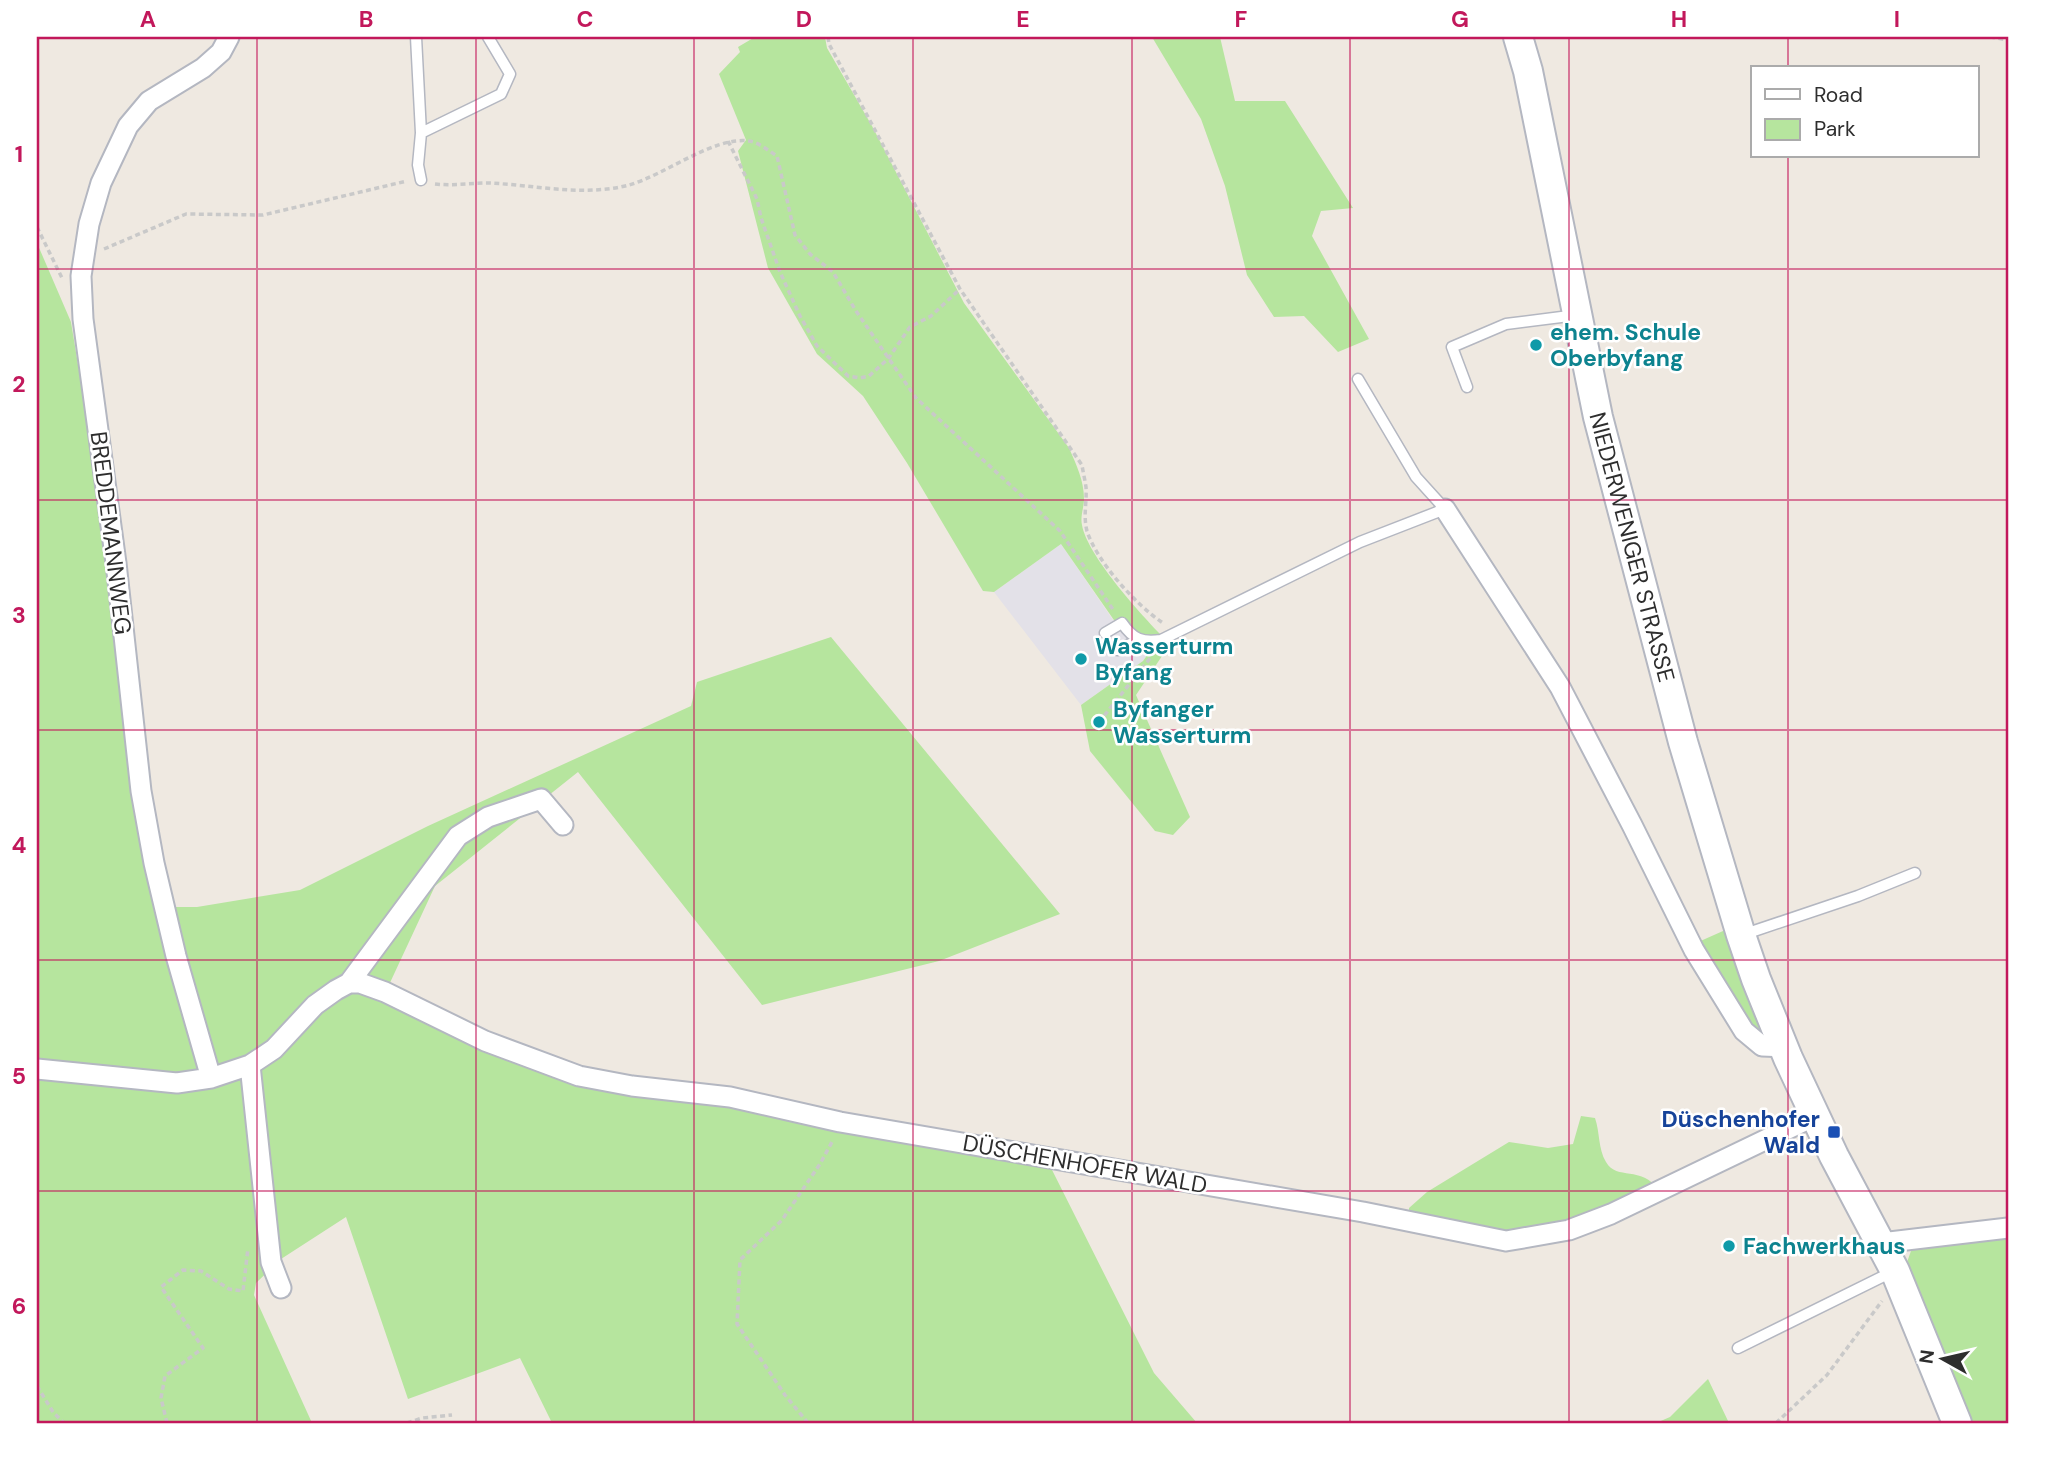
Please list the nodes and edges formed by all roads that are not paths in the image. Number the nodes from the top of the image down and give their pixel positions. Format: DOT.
graph roads {
  1 [pos="229,37"];
  2 [pos="416,37"];
  3 [pos="488,37"];
  4 [pos="1518,37"];
  5 [pos="421,133"];
  6 [pos="421,180"];
  7 [pos="1577,315"];
  8 [pos="1358,379"];
  9 [pos="1467,387"];
  10 [pos="1445,509"];
  11 [pos="1105,632"];
  12 [pos="1139,640"];
  13 [pos="1117,650"];
  14 [pos="564,825"];
  15 [pos="1916,873"];
  16 [pos="1741,935"];
  17 [pos="349,983"];
  18 [pos="1784,1047"];
  19 [pos="250,1065"];
  20 [pos="37,1069"];
  21 [pos="211,1078"];
  22 [pos="1815,1116"];
  23 [pos="2008,1228"];
  24 [pos="1881,1243"];
  25 [pos="1897,1275"];
  26 [pos="281,1289"];
  27 [pos="1738,1348"];
  28 [pos="1957,1423"];
  1 -- 21 [label="street, BREDDEMANNWEG"];
  2 -- 5 [label="lane"];
  3 -- 5 [label="lane"];
  4 -- 7 [label="street, NIEDERWENIGER STRASSE"];
  5 -- 6 [label="lane"];
  7 -- 9 [label="lane"];
  7 -- 16 [label="street, NIEDERWENIGER STRASSE"];
  8 -- 10 [label="lane"];
  10 -- 12 [label="lane"];
  10 -- 18 [label="street"];
  11 -- 12 [label="lane"];
  12 -- 13 [label="lane"];
  14 -- 17 [label="street"];
  15 -- 16 [label="lane"];
  16 -- 18 [label="street, NIEDERWENIGER STRASSE"];
  17 -- 19 [label="street"];
  17 -- 22 [label="street, DÜSCHENHOFER WALD"];
  18 -- 22 [label="street, NIEDERWENIGER STRASSE"];
  19 -- 21 [label="street"];
  19 -- 26 [label="street"];
  20 -- 21 [label="street"];
  22 -- 24 [label="street, NIEDERWENIGER STRASSE"];
  23 -- 24 [label="street"];
  24 -- 25 [label="street, NIEDERWENIGER STRASSE"];
  25 -- 27 [label="lane"];
  25 -- 28 [label="street, NIEDERWENIGER STRASSE"];
}
